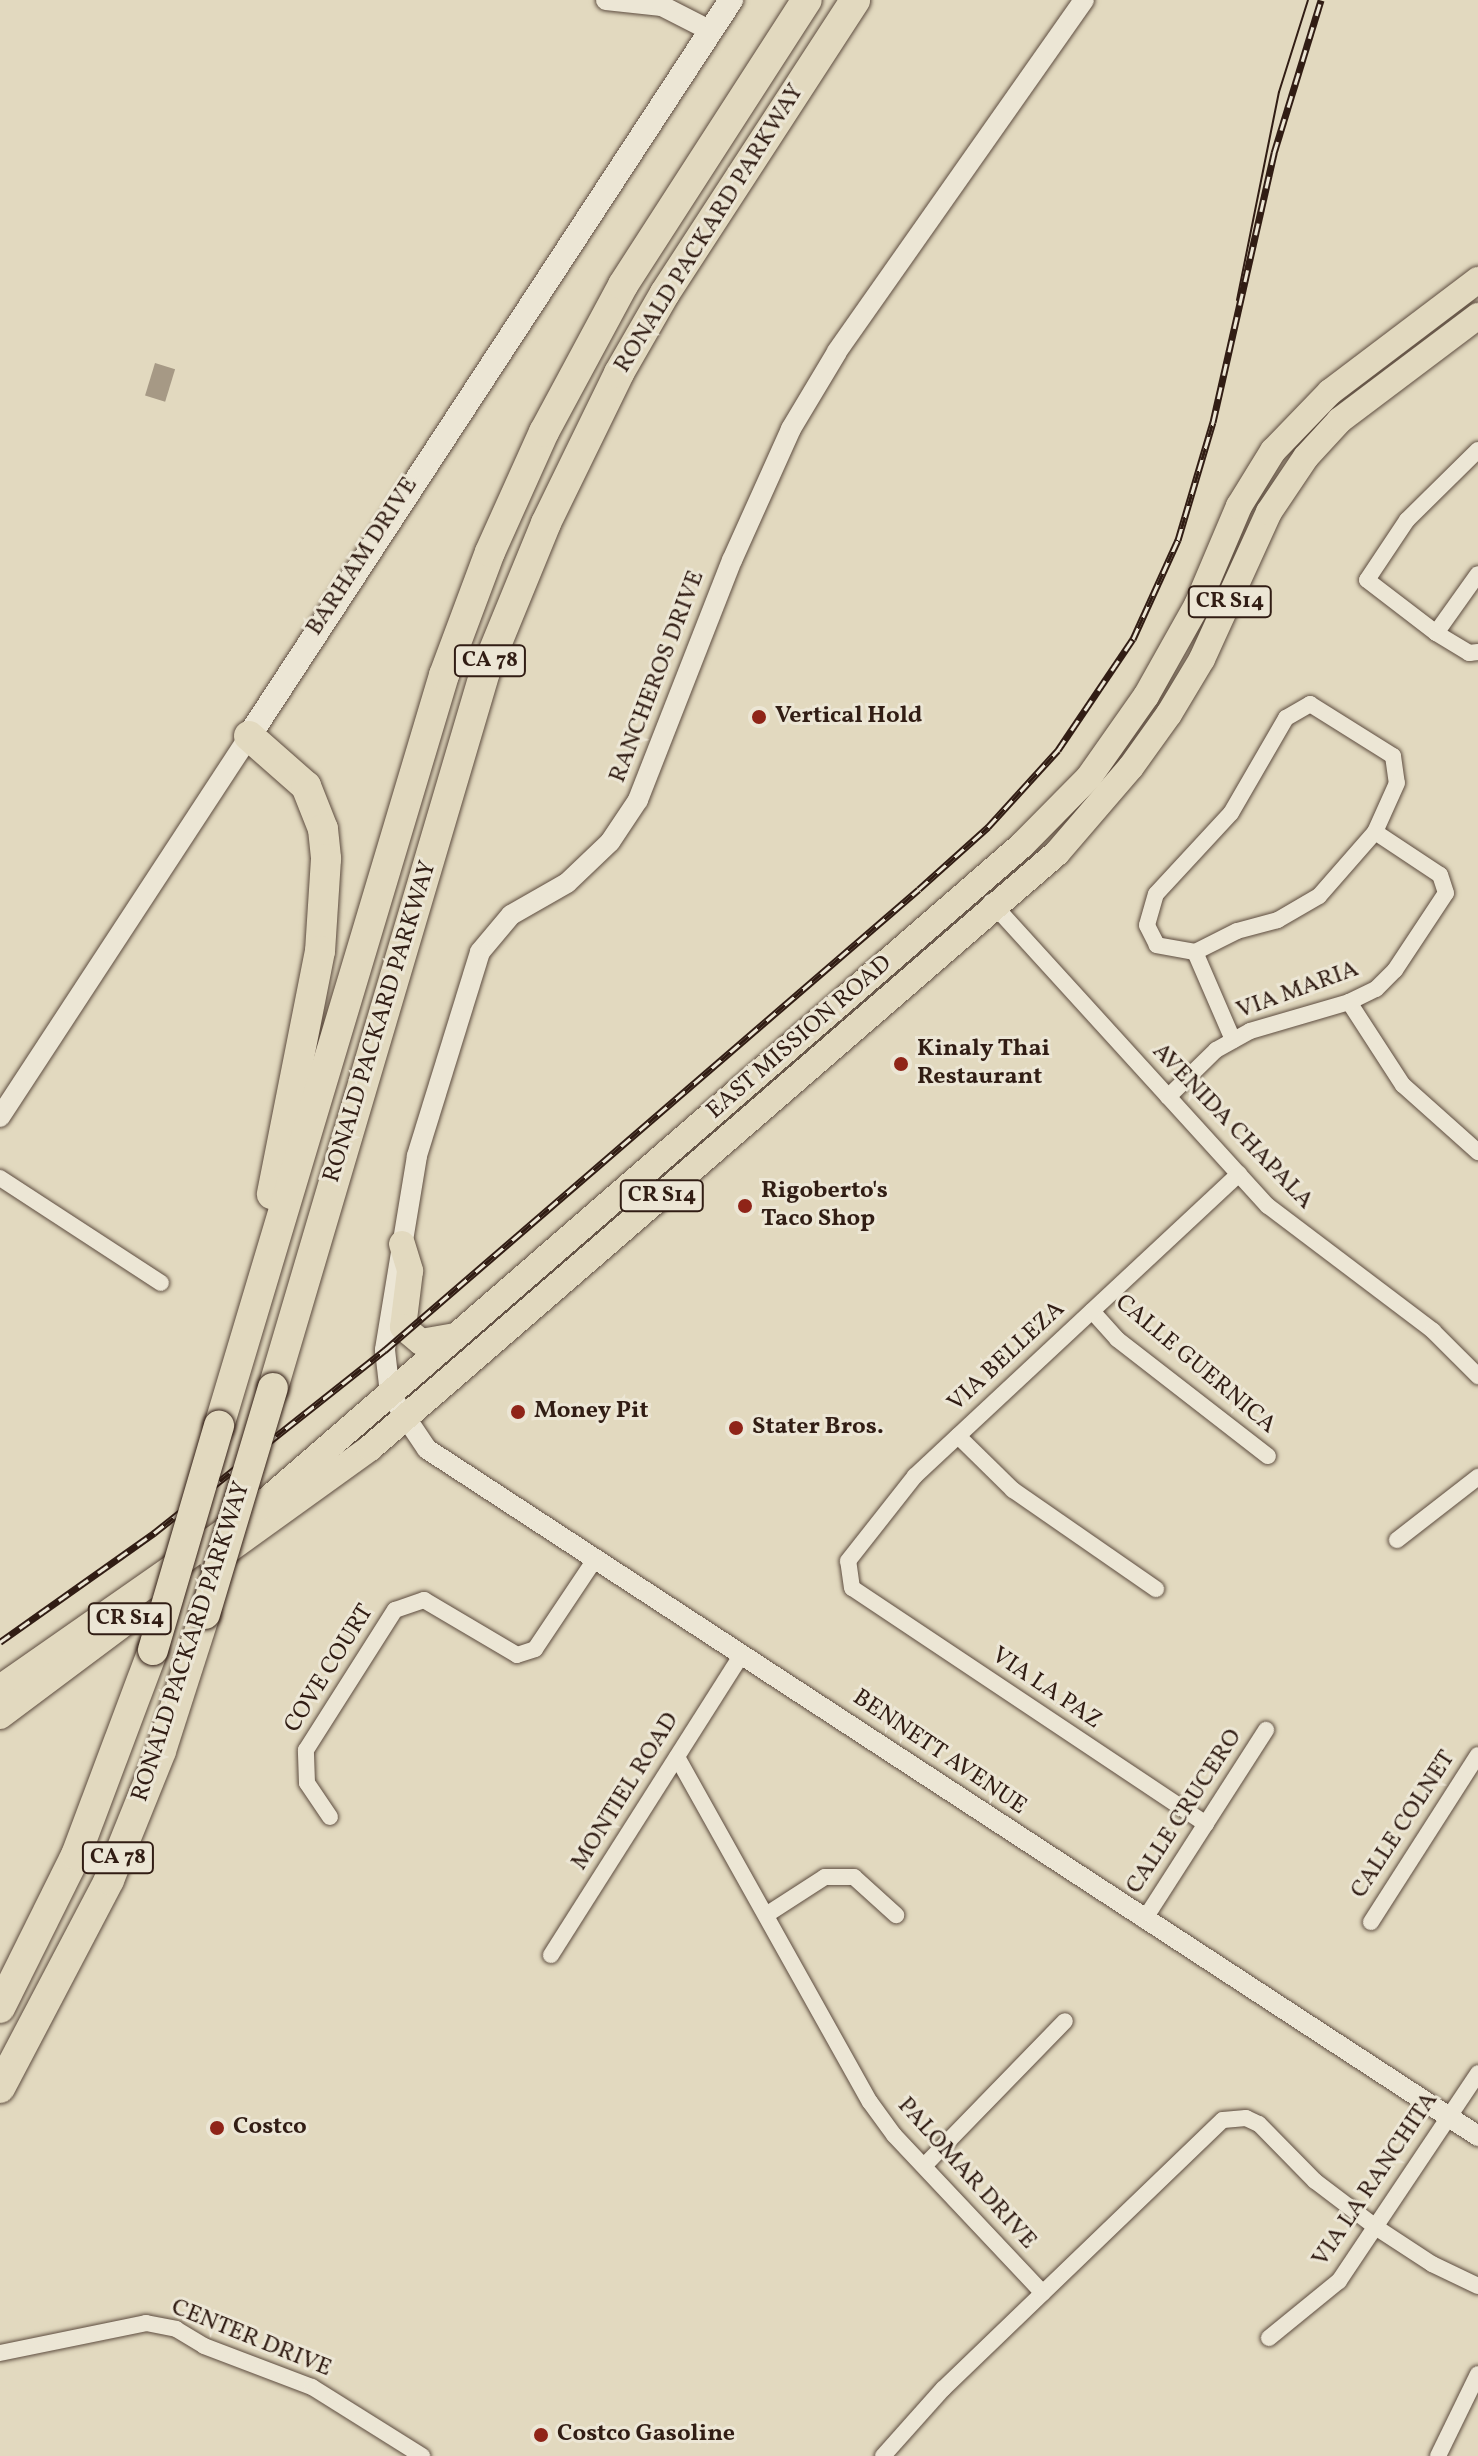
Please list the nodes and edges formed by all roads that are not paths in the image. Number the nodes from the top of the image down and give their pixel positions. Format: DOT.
graph roads {
  1 [pos="606,0"];
  2 [pos="731,0"];
  3 [pos="807,0"];
  4 [pos="855,0"];
  5 [pos="1084,0"];
  6 [pos="711,31"];
  7 [pos="1478,280"];
  8 [pos="1478,316"];
  9 [pos="1478,450"];
  10 [pos="1478,574"];
  11 [pos="1436,633"];
  12 [pos="1478,652"];
  13 [pos="249,736"];
  14 [pos="1375,832"];
  15 [pos="976,886"];
  16 [pos="996,907"];
  17 [pos="1195,952"];
  18 [pos="1349,1002"];
  19 [pos="1233,1040"];
  20 [pos="1168,1097"];
  21 [pos="0,1117"];
  22 [pos="704,1121"];
  23 [pos="1478,1152"];
  24 [pos="1239,1174"];
  25 [pos="0,1178"];
  26 [pos="682,1178"];
  27 [pos="402,1244"];
  28 [pos="161,1283"];
  29 [pos="1092,1311"];
  30 [pos="456,1336"];
  31 [pos="239,1369"];
  32 [pos="1478,1376"];
  33 [pos="390,1394"];
  34 [pos="405,1417"];
  35 [pos="958,1436"];
  36 [pos="1268,1456"];
  37 [pos="1478,1477"];
  38 [pos="1397,1540"];
  39 [pos="594,1561"];
  40 [pos="1156,1589"];
  41 [pos="860,1594"];
  42 [pos="742,1654"];
  43 [pos="0,1688"];
  44 [pos="0,1716"];
  45 [pos="1266,1730"];
  46 [pos="1478,1755"];
  47 [pos="677,1757"];
  48 [pos="330,1817"];
  49 [pos="1206,1824"];
  50 [pos="766,1915"];
  51 [pos="896,1915"];
  52 [pos="1144,1920"];
  53 [pos="1371,1922"];
  54 [pos="551,1955"];
  55 [pos="0,2008"];
  56 [pos="1065,2021"];
  57 [pos="1478,2073"];
  58 [pos="0,2088"];
  59 [pos="1449,2117"];
  60 [pos="1478,2136"];
  61 [pos="924,2166"];
  62 [pos="1377,2228"];
  63 [pos="1478,2286"];
  64 [pos="1043,2293"];
  65 [pos="1269,2338"];
  66 [pos="0,2353"];
  67 [pos="1478,2374"];
  68 [pos="422,2456"];
  69 [pos="883,2456"];
  70 [pos="1438,2456"];
  1 -- 6 [label="street"];
  2 -- 6 [label="main road, BARHAM DRIVE"];
  3 -- 31 [label="highway, RONALD PACKARD PARKWAY / CA 78"];
  4 -- 58 [label="highway, RONALD PACKARD PARKWAY / CA 78, bridge"];
  5 -- 27 [label="street, RANCHEROS DRIVE"];
  6 -- 13 [label="main road, BARHAM DRIVE"];
  7 -- 15 [label="main road, EAST MISSION ROAD / CR S14"];
  8 -- 16 [label="main road, EAST MISSION ROAD / CR S14"];
  9 -- 11 [label="street"];
  10 -- 11 [label="street"];
  11 -- 12 [label="street"];
  13 -- 21 [label="street, BARHAM DRIVE"];
  13 -- 31 [label="highway"];
  14 -- 17 [label="street"];
  14 -- 17 [label="street"];
  14 -- 18 [label="street, VIA MARIA"];
  15 -- 16 [label="street, AVENIDA CHAPALA"];
  15 -- 22 [label="main road, EAST MISSION ROAD / CR S14"];
  16 -- 20 [label="street, AVENIDA CHAPALA"];
  16 -- 26 [label="main road, EAST MISSION ROAD / CR S14"];
  17 -- 19 [label="street"];
  18 -- 19 [label="street, VIA MARIA"];
  18 -- 23 [label="street"];
  19 -- 20 [label="street, VIA MARIA"];
  20 -- 24 [label="street, AVENIDA CHAPALA"];
  22 -- 26 [label="main road"];
  22 -- 30 [label="main road, EAST MISSION ROAD / CR S14"];
  24 -- 29 [label="street, VIA BELLEZA"];
  24 -- 32 [label="street, AVENIDA CHAPALA"];
  25 -- 28 [label="street"];
  26 -- 34 [label="main road, EAST MISSION ROAD / CR S14"];
  27 -- 30 [label="main road"];
  27 -- 33 [label="street, RANCHEROS DRIVE"];
  29 -- 35 [label="street, VIA BELLEZA"];
  29 -- 36 [label="street, CALLE GUERNICA"];
  30 -- 33 [label="main road, EAST MISSION ROAD / CR S14"];
  31 -- 55 [label="highway, RONALD PACKARD PARKWAY / CA 78, bridge"];
  33 -- 34 [label="street, BENNETT AVENUE"];
  33 -- 43 [label="main road, EAST MISSION ROAD / CR S14"];
  34 -- 39 [label="street, BENNETT AVENUE"];
  34 -- 44 [label="main road, EAST MISSION ROAD / CR S14"];
  35 -- 40 [label="street"];
  35 -- 41 [label="street, VIA BELLEZA"];
  37 -- 38 [label="street"];
  39 -- 42 [label="street, BENNETT AVENUE"];
  39 -- 48 [label="street, COVE COURT"];
  41 -- 49 [label="street, VIA LA PAZ"];
  42 -- 47 [label="street, MONTIEL ROAD"];
  42 -- 52 [label="street, BENNETT AVENUE"];
  45 -- 49 [label="street, CALLE CRUCERO"];
  46 -- 53 [label="street, CALLE COLNET"];
  47 -- 50 [label="street, PALOMAR DRIVE"];
  47 -- 54 [label="street, MONTIEL ROAD"];
  49 -- 52 [label="street, CALLE CRUCERO"];
  50 -- 51 [label="street"];
  50 -- 61 [label="street, PALOMAR DRIVE"];
  52 -- 59 [label="street, BENNETT AVENUE"];
  56 -- 61 [label="street"];
  57 -- 59 [label="street, VIA LA RANCHITA"];
  59 -- 60 [label="street, BENNETT AVENUE"];
  59 -- 62 [label="street, VIA LA RANCHITA"];
  61 -- 64 [label="street, PALOMAR DRIVE"];
  62 -- 63 [label="street"];
  62 -- 64 [label="street"];
  62 -- 65 [label="street, VIA LA RANCHITA"];
  64 -- 69 [label="street"];
  66 -- 68 [label="street, CENTER DRIVE"];
  67 -- 70 [label="street"];
}
